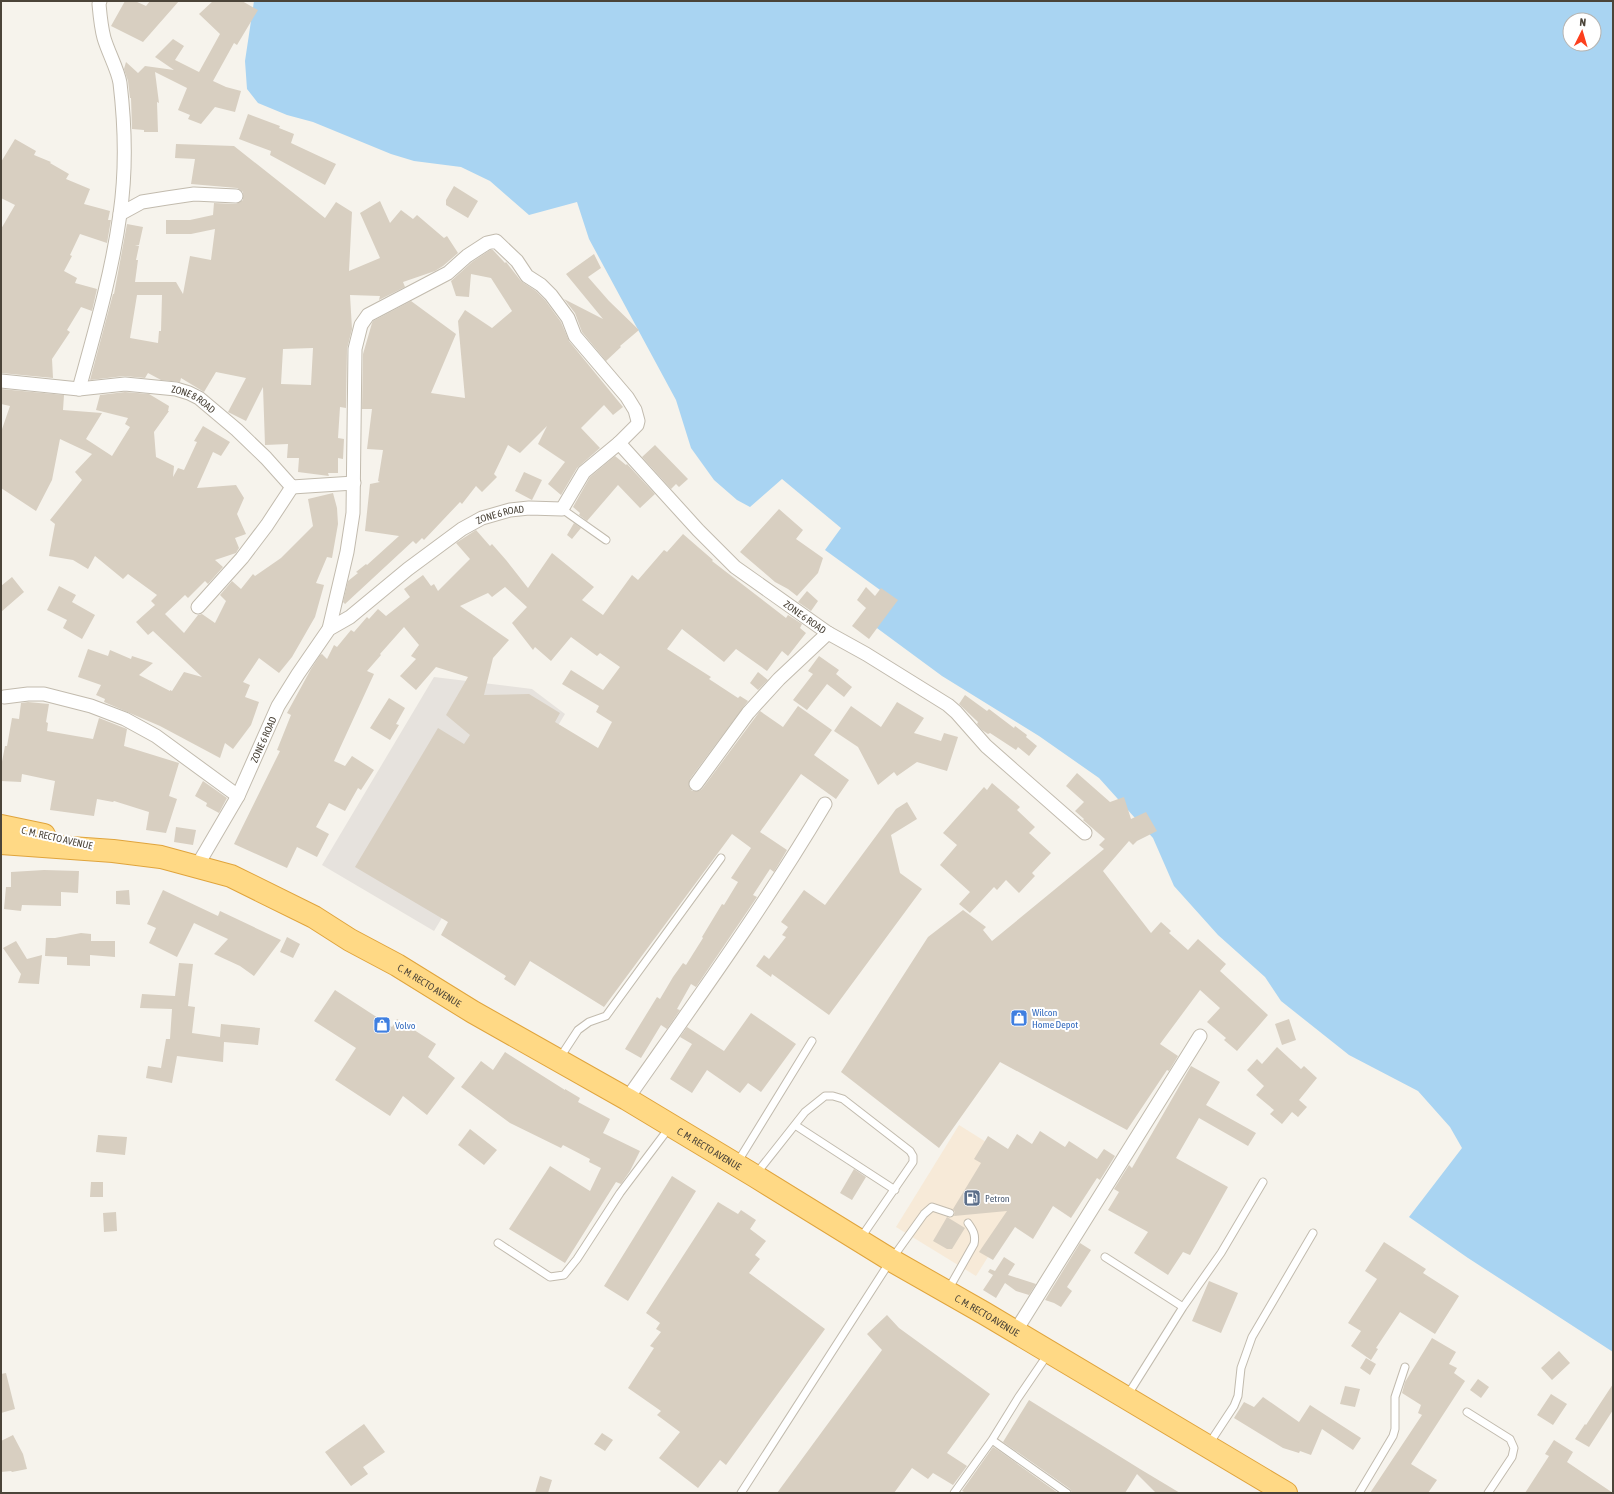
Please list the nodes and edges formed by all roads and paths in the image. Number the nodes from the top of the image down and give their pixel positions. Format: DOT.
graph roads {
  1 [pos="100,1"];
  2 [pos="236,196"];
  3 [pos="120,214"];
  4 [pos="1,381"];
  5 [pos="79,389"];
  6 [pos="619,443"];
  7 [pos="354,483"];
  8 [pos="292,487"];
  9 [pos="562,509"];
  10 [pos="606,540"];
  11 [pos="198,607"];
  12 [pos="329,629"];
  13 [pos="828,633"];
  14 [pos="4,697"];
  15 [pos="696,784"];
  16 [pos="238,796"];
  17 [pos="825,804"];
  18 [pos="1,826"];
  19 [pos="1085,833"];
  20 [pos="1,843"];
  21 [pos="113,851"];
  22 [pos="721,858"];
  23 [pos="197,866"];
  24 [pos="1200,1036"];
  25 [pos="812,1041"];
  26 [pos="558,1061"];
  27 [pos="627,1099"];
  28 [pos="795,1125"];
  29 [pos="670,1126"];
  30 [pos="736,1165"];
  31 [pos="755,1176"];
  32 [pos="1263,1182"];
  33 [pos="895,1190"];
  34 [pos="950,1213"];
  35 [pos="968,1223"];
  36 [pos="1313,1233"];
  37 [pos="859,1240"];
  38 [pos="498,1243"];
  39 [pos="1105,1257"];
  40 [pos="891,1260"];
  41 [pos="946,1292"];
  42 [pos="1183,1307"];
  43 [pos="1015,1332"];
  44 [pos="1049,1352"];
  45 [pos="1405,1366"];
  46 [pos="1126,1397"];
  47 [pos="1467,1412"];
  48 [pos="992,1440"];
  49 [pos="1208,1446"];
  50 [pos="741,1493"];
  51 [pos="954,1493"];
  52 [pos="1067,1493"];
  53 [pos="1286,1493"];
  54 [pos="1359,1493"];
  55 [pos="1488,1493"];
  1 -- 3 [label="street"];
  2 -- 3 [label="street"];
  3 -- 5 [label="street"];
  4 -- 5 [label="street, ZONE 8 ROAD"];
  5 -- 8 [label="street, ZONE 8 ROAD"];
  6 -- 7 [label="street"];
  6 -- 9 [label="street"];
  6 -- 13 [label="street, ZONE 6 ROAD"];
  7 -- 8 [label="street"];
  7 -- 12 [label="street"];
  8 -- 11 [label="street"];
  9 -- 10 [label="lane"];
  9 -- 12 [label="street, ZONE 6 ROAD"];
  12 -- 16 [label="street, ZONE 6 ROAD"];
  13 -- 15 [label="street"];
  13 -- 19 [label="street, ZONE 6 ROAD"];
  14 -- 16 [label="street"];
  16 -- 23 [label="street, ZONE 6 ROAD"];
  17 -- 27 [label="street"];
  18 -- 21 [label="highway, C. M. RECTO AVENUE"];
  20 -- 21 [label="highway, C. M. RECTO AVENUE"];
  21 -- 23 [label="highway, C. M. RECTO AVENUE"];
  22 -- 26 [label="lane"];
  23 -- 26 [label="highway, C. M. RECTO AVENUE"];
  24 -- 43 [label="street"];
  25 -- 30 [label="lane"];
  26 -- 27 [label="highway, C. M. RECTO AVENUE"];
  27 -- 29 [label="highway, C. M. RECTO AVENUE"];
  28 -- 31 [label="lane"];
  28 -- 33 [label="lane"];
  28 -- 33 [label="lane"];
  29 -- 30 [label="highway, C. M. RECTO AVENUE"];
  29 -- 38 [label="lane"];
  30 -- 31 [label="highway, C. M. RECTO AVENUE"];
  31 -- 37 [label="highway, C. M. RECTO AVENUE"];
  32 -- 42 [label="lane"];
  33 -- 37 [label="lane"];
  34 -- 40 [label="lane"];
  35 -- 41 [label="lane"];
  36 -- 49 [label="lane"];
  37 -- 40 [label="highway, C. M. RECTO AVENUE"];
  39 -- 42 [label="lane"];
  40 -- 41 [label="highway, C. M. RECTO AVENUE"];
  40 -- 50 [label="lane"];
  41 -- 43 [label="highway, C. M. RECTO AVENUE"];
  42 -- 46 [label="lane"];
  43 -- 44 [label="highway, C. M. RECTO AVENUE"];
  44 -- 46 [label="highway, C. M. RECTO AVENUE"];
  44 -- 48 [label="lane"];
  45 -- 54 [label="lane"];
  46 -- 49 [label="highway, C. M. RECTO AVENUE"];
  47 -- 55 [label="lane"];
  48 -- 51 [label="lane"];
  48 -- 52 [label="lane"];
  49 -- 53 [label="highway, C. M. RECTO AVENUE"];
}
